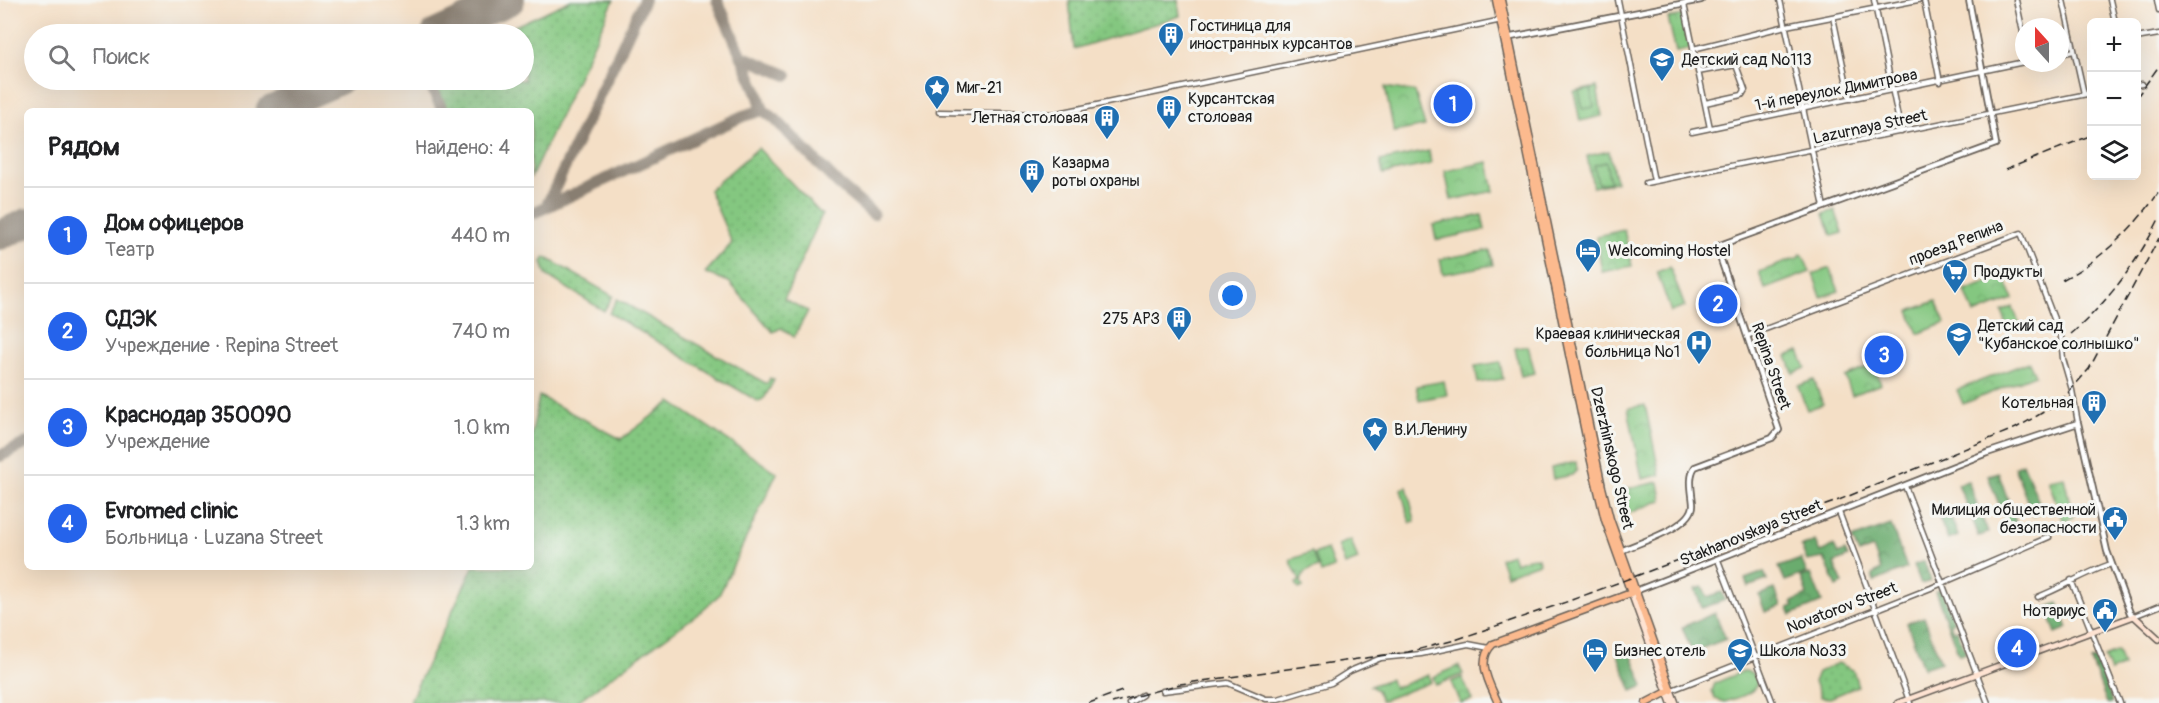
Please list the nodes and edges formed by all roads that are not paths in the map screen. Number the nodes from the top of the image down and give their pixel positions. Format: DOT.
graph roads {
  1 [pos="1496,0"];
  2 [pos="1501,0"];
  3 [pos="1618,0"];
  4 [pos="1701,0"];
  5 [pos="1780,0"];
  6 [pos="1874,0"];
  7 [pos="1918,0"];
  8 [pos="1924,0"];
  9 [pos="1969,0"];
  10 [pos="2016,0"];
  11 [pos="2063,0"];
  12 [pos="2110,0"];
  13 [pos="2157,0"];
  14 [pos="1683,4"];
  15 [pos="1876,8"];
  16 [pos="2159,10"];
  17 [pos="1620,16"];
  18 [pos="1833,17"];
  19 [pos="2020,18"];
  20 [pos="2114,18"];
  21 [pos="1503,19"];
  22 [pos="1786,26"];
  23 [pos="2159,34"];
  24 [pos="2141,37"];
  25 [pos="1508,38"];
  26 [pos="1693,49"];
  27 [pos="2074,51"];
  28 [pos="2069,52"];
  29 [pos="2015,64"];
  30 [pos="1698,72"];
  31 [pos="1984,72"];
  32 [pos="1940,82"];
  33 [pos="1892,92"];
  34 [pos="2084,94"];
  35 [pos="2087,94"];
  36 [pos="1850,99"];
  37 [pos="1705,103"];
  38 [pos="1804,108"];
  39 [pos="939,112"];
  40 [pos="1992,113"];
  41 [pos="1710,128"];
  42 [pos="1692,132"];
  43 [pos="1901,132"];
  44 [pos="1812,152"];
  45 [pos="1654,181"];
  46 [pos="1646,183"];
  47 [pos="1824,207"];
  48 [pos="1747,336"];
  49 [pos="2078,423"];
  50 [pos="1905,486"];
  51 [pos="1839,512"];
  52 [pos="2049,537"];
  53 [pos="1621,551"];
  54 [pos="1718,560"];
  55 [pos="2111,564"];
  56 [pos="2071,580"];
  57 [pos="1943,583"];
  58 [pos="1633,592"];
  59 [pos="2038,597"];
  60 [pos="2159,606"];
  61 [pos="1874,609"];
  62 [pos="2134,615"];
  63 [pos="2091,632"];
  64 [pos="2159,639"];
  65 [pos="1489,648"];
  66 [pos="1756,656"];
  67 [pos="1977,674"];
  68 [pos="1162,691"];
  69 [pos="1669,692"];
  70 [pos="1142,695"];
  71 [pos="1910,701"];
  72 [pos="1129,703"];
  73 [pos="1498,703"];
  74 [pos="1646,703"];
  75 [pos="1671,703"];
  76 [pos="1676,703"];
  77 [pos="1773,703"];
  78 [pos="1899,703"];
  79 [pos="1988,703"];
  80 [pos="2120,703"];
  1 -- 21 [label="main road, Dzerzhinskogo Street"];
  2 -- 21 [label="main road, Dzerzhinskogo Street"];
  3 -- 17 [label="street"];
  4 -- 14 [label="street"];
  5 -- 22 [label="street"];
  6 -- 15 [label="street"];
  7 -- 15 [label="street"];
  8 -- 32 [label="street"];
  9 -- 31 [label="street"];
  10 -- 19 [label="street"];
  11 -- 27 [label="street"];
  12 -- 20 [label="street"];
  13 -- 16 [label="street"];
  14 -- 17 [label="street"];
  14 -- 26 [label="street"];
  15 -- 18 [label="street"];
  15 -- 33 [label="street"];
  17 -- 25 [label="street"];
  17 -- 45 [label="street"];
  18 -- 22 [label="street"];
  18 -- 36 [label="street"];
  21 -- 25 [label="main road, Dzerzhinskogo Street"];
  21 -- 39 [label="street"];
  22 -- 26 [label="street"];
  22 -- 38 [label="street"];
  23 -- 24 [label="street"];
  25 -- 53 [label="main road, Dzerzhinskogo Street"];
  25 -- 58 [label="main road, Dzerzhinskogo Street"];
  26 -- 30 [label="street"];
  27 -- 28 [label="street"];
  27 -- 34 [label="street"];
  29 -- 31 [label="street, 1-й переулок Димитрова"];
  30 -- 37 [label="street"];
  30 -- 37 [label="street"];
  31 -- 32 [label="street, 1-й переулок Димитрова"];
  31 -- 40 [label="street"];
  32 -- 33 [label="street, 1-й переулок Димитрова"];
  33 -- 36 [label="street, 1-й переулок Димитрова"];
  33 -- 43 [label="street"];
  34 -- 35 [label="street, Lazurnaya Street"];
  34 -- 40 [label="street, Lazurnaya Street"];
  36 -- 38 [label="street, 1-й переулок Димитрова"];
  37 -- 41 [label="street"];
  38 -- 41 [label="street, 1-й переулок Димитрова"];
  38 -- 44 [label="street"];
  40 -- 43 [label="street, Lazurnaya Street"];
  40 -- 47 [label="street, Repina Street"];
  41 -- 42 [label="street, 1-й переулок Димитрова"];
  43 -- 44 [label="street, Lazurnaya Street"];
  44 -- 45 [label="street, Lazurnaya Street"];
  44 -- 47 [label="street"];
  45 -- 46 [label="street, Lazurnaya Street"];
  47 -- 48 [label="street, Repina Street"];
  48 -- 49 [label="street, проезд Репина"];
  48 -- 53 [label="street, Repina Street"];
  49 -- 50 [label="street, Stakhanovskaya Street"];
  49 -- 55 [label="street"];
  50 -- 51 [label="street, Stakhanovskaya Street"];
  50 -- 57 [label="street"];
  51 -- 54 [label="street, Stakhanovskaya Street"];
  51 -- 61 [label="street"];
  52 -- 57 [label="street, Novatorov Street"];
  53 -- 58 [label="main road, Dzerzhinskogo Street"];
  54 -- 58 [label="street, Stakhanovskaya Street"];
  54 -- 66 [label="street"];
  55 -- 56 [label="street"];
  55 -- 62 [label="street"];
  56 -- 59 [label="street"];
  56 -- 63 [label="street"];
  57 -- 61 [label="street, Novatorov Street"];
  57 -- 67 [label="street"];
  58 -- 65 [label="main road, Stakhanovskaya Street"];
  58 -- 69 [label="main road, Dzerzhinskogo Street"];
  60 -- 62 [label="street"];
  61 -- 66 [label="street, Novatorov Street"];
  61 -- 71 [label="street"];
  62 -- 63 [label="main road"];
  62 -- 64 [label="main road"];
  63 -- 67 [label="main road"];
  63 -- 80 [label="street"];
  65 -- 68 [label="street"];
  65 -- 73 [label="main road"];
  66 -- 69 [label="street, Novatorov Street"];
  66 -- 77 [label="street"];
  67 -- 71 [label="main road"];
  67 -- 79 [label="street"];
  69 -- 74 [label="main road, Novatorov Street"];
  69 -- 75 [label="main road, Dzerzhinskogo Street"];
  69 -- 76 [label="main road, Dzerzhinskogo Street"];
  70 -- 72 [label="street"];
  71 -- 78 [label="main road"];
}
